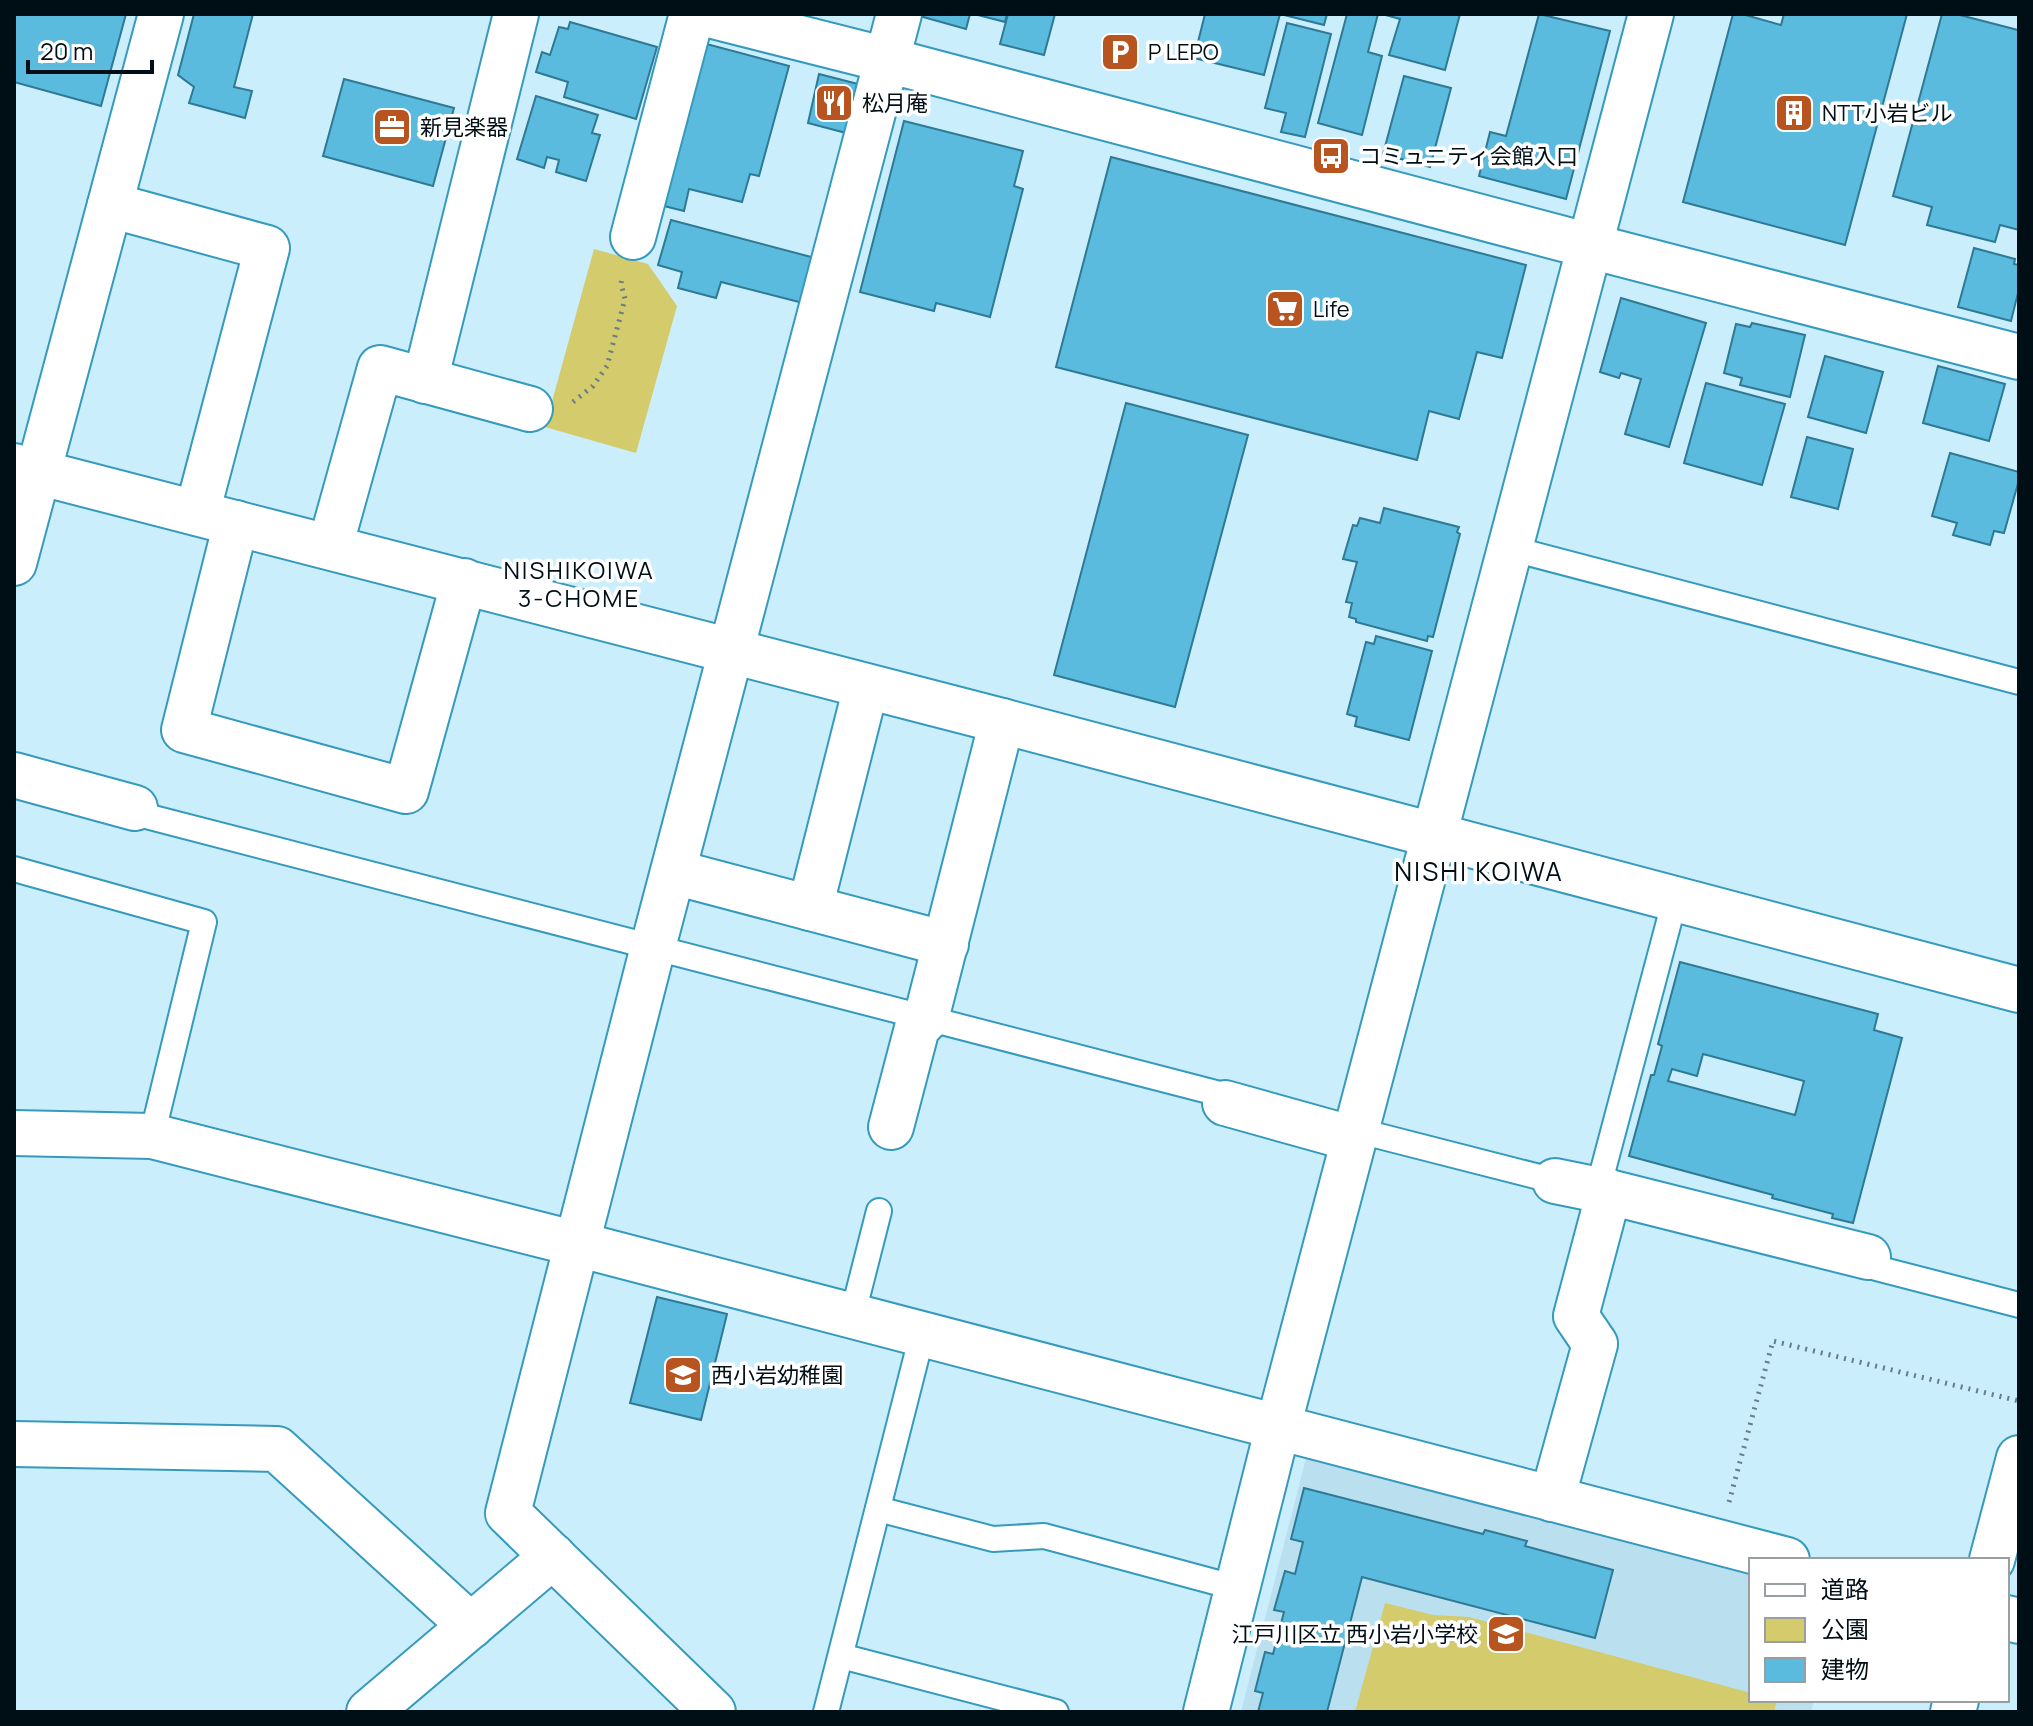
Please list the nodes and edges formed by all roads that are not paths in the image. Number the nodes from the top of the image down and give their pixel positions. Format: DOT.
graph roads {
  1 [pos="161,14"];
  2 [pos="516,14"];
  3 [pos="692,14"];
  4 [pos="705,14"];
  5 [pos="899,14"];
  6 [pos="1651,14"];
  7 [pos="887,60"];
  8 [pos="110,205"];
  9 [pos="633,237"];
  10 [pos="1590,246"];
  11 [pos="2019,357"];
  12 [pos="425,381"];
  13 [pos="530,409"];
  14 [pos="27,469"];
  15 [pos="216,518"];
  16 [pos="330,547"];
  17 [pos="1509,548"];
  18 [pos="14,563"];
  19 [pos="464,581"];
  20 [pos="731,652"];
  21 [pos="2019,682"];
  22 [pos="866,687"];
  23 [pos="1002,721"];
  24 [pos="14,775"];
  25 [pos="135,808"];
  26 [pos="1435,837"];
  27 [pos="14,869"];
  28 [pos="674,872"];
  29 [pos="1675,899"];
  30 [pos="810,908"];
  31 [pos="946,944"];
  32 [pos="653,947"];
  33 [pos="2019,990"];
  34 [pos="926,1019"];
  35 [pos="1225,1103"];
  36 [pos="891,1127"];
  37 [pos="14,1133"];
  38 [pos="152,1136"];
  39 [pos="1367,1137"];
  40 [pos="1555,1181"];
  41 [pos="1609,1192"];
  42 [pos="879,1211"];
  43 [pos="577,1244"];
  44 [pos="1868,1257"];
  45 [pos="2019,1305"];
  46 [pos="852,1317"];
  47 [pos="922,1335"];
  48 [pos="1278,1427"];
  49 [pos="14,1444"];
  50 [pos="2019,1458"];
  51 [pos="1552,1499"];
  52 [pos="878,1509"];
  53 [pos="553,1556"];
  54 [pos="1779,1558"];
  55 [pos="1993,1558"];
  56 [pos="1237,1588"];
  57 [pos="471,1626"];
  58 [pos="841,1656"];
  59 [pos="369,1712"];
  60 [pos="713,1712"];
  61 [pos="826,1712"];
  62 [pos="1056,1712"];
  63 [pos="1206,1712"];
  1 -- 8 [label="street"];
  2 -- 12 [label="street"];
  3 -- 9 [label="street"];
  4 -- 7 [label="street"];
  5 -- 7 [label="street"];
  6 -- 10 [label="street"];
  7 -- 10 [label="street"];
  7 -- 20 [label="street"];
  8 -- 14 [label="street"];
  8 -- 15 [label="street"];
  10 -- 11 [label="street"];
  10 -- 17 [label="street"];
  12 -- 13 [label="street"];
  12 -- 16 [label="street"];
  14 -- 15 [label="street"];
  14 -- 18 [label="street"];
  15 -- 16 [label="street"];
  15 -- 19 [label="street"];
  16 -- 19 [label="street"];
  17 -- 21 [label="lane"];
  17 -- 26 [label="street"];
  19 -- 20 [label="street"];
  20 -- 22 [label="street"];
  20 -- 28 [label="street"];
  22 -- 23 [label="street"];
  22 -- 30 [label="street"];
  23 -- 26 [label="street"];
  23 -- 31 [label="street"];
  24 -- 25 [label="street"];
  25 -- 32 [label="lane"];
  26 -- 29 [label="street"];
  26 -- 39 [label="street"];
  27 -- 38 [label="lane"];
  28 -- 30 [label="street"];
  28 -- 32 [label="street"];
  29 -- 33 [label="street"];
  29 -- 41 [label="lane"];
  30 -- 31 [label="street"];
  31 -- 34 [label="street"];
  32 -- 34 [label="lane"];
  32 -- 43 [label="street"];
  34 -- 35 [label="lane"];
  34 -- 36 [label="street"];
  35 -- 39 [label="street"];
  37 -- 38 [label="street"];
  38 -- 43 [label="street"];
  39 -- 40 [label="lane"];
  39 -- 48 [label="street"];
  40 -- 41 [label="street"];
  41 -- 44 [label="street"];
  41 -- 51 [label="street"];
  42 -- 46 [label="lane"];
  43 -- 46 [label="street"];
  43 -- 53 [label="street"];
  44 -- 45 [label="lane"];
  46 -- 47 [label="street"];
  47 -- 48 [label="street"];
  47 -- 52 [label="lane"];
  48 -- 51 [label="street"];
  48 -- 56 [label="street"];
  49 -- 57 [label="street"];
  50 -- 55 [label="street"];
  51 -- 54 [label="street"];
  52 -- 56 [label="lane"];
  52 -- 58 [label="lane"];
  53 -- 57 [label="street"];
  53 -- 60 [label="street"];
  56 -- 63 [label="street"];
  57 -- 59 [label="street"];
  58 -- 61 [label="lane"];
  58 -- 62 [label="lane"];
}
